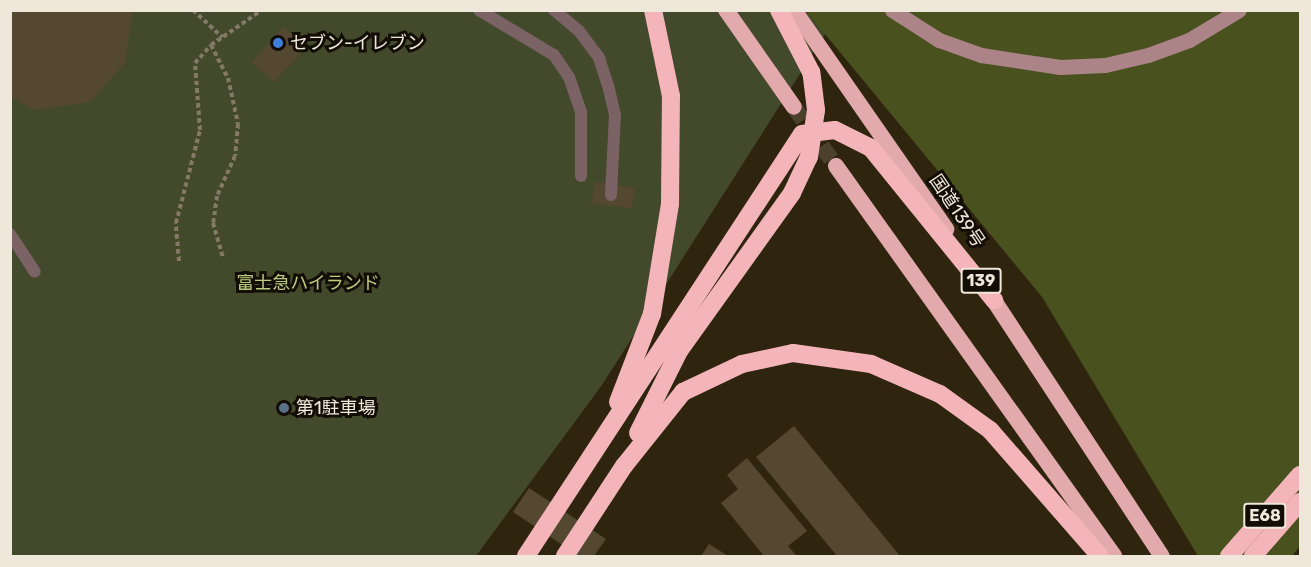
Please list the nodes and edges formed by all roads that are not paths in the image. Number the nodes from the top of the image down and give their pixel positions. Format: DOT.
graph roads {
  1 [pos="479,10"];
  2 [pos="554,10"];
  3 [pos="653,10"];
  4 [pos="726,10"];
  5 [pos="779,10"];
  6 [pos="794,10"];
  7 [pos="892,10"];
  8 [pos="1239,10"];
  9 [pos="794,107"];
  10 [pos="813,131"];
  11 [pos="836,166"];
  12 [pos="581,176"];
  13 [pos="611,195"];
  14 [pos="10,234"];
  15 [pos="35,272"];
  16 [pos="994,300"];
  17 [pos="606,432"];
  18 [pos="624,466"];
  19 [pos="1300,476"];
  20 [pos="1300,502"];
  21 [pos="525,556"];
  22 [pos="565,556"];
  23 [pos="1100,556"];
  24 [pos="1114,556"];
  25 [pos="1162,556"];
  26 [pos="1229,556"];
  27 [pos="1253,556"];
  1 -- 12 [label="lane"];
  2 -- 13 [label="lane"];
  3 -- 17 [label="highway"];
  4 -- 9 [label="highway"];
  5 -- 10 [label="highway"];
  6 -- 16 [label="highway, 国道139号 / 139"];
  7 -- 8 [label="main road"];
  10 -- 16 [label="highway"];
  10 -- 17 [label="highway"];
  10 -- 18 [label="highway"];
  11 -- 24 [label="highway, 139"];
  14 -- 15 [label="lane"];
  16 -- 25 [label="highway, 国道139号 / 139"];
  17 -- 21 [label="highway"];
  18 -- 22 [label="highway"];
  18 -- 23 [label="highway"];
  19 -- 26 [label="highway, E68"];
  20 -- 27 [label="highway, E68"];
}
